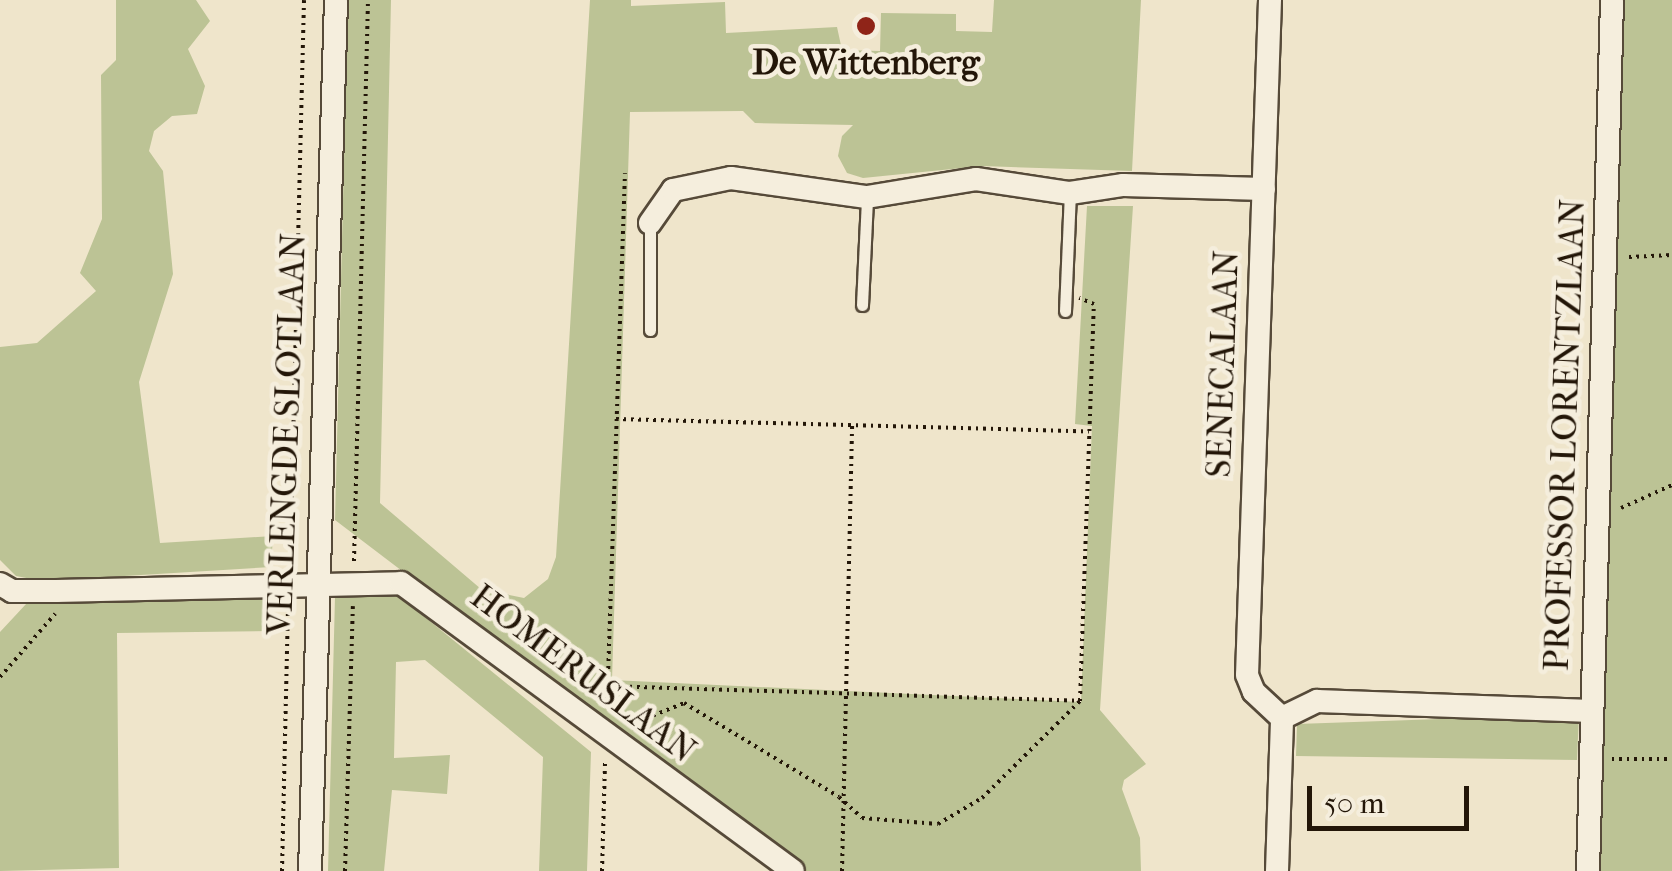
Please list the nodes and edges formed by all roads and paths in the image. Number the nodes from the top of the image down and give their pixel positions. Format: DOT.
graph roads {
  1 [pos="304,0"];
  2 [pos="336,0"];
  3 [pos="368,0"];
  4 [pos="1270,0"];
  5 [pos="1612,0"];
  6 [pos="625,174"];
  7 [pos="1264,190"];
  8 [pos="1070,193"];
  9 [pos="866,197"];
  10 [pos="650,223"];
  11 [pos="1672,255"];
  12 [pos="1604,258"];
  13 [pos="1066,294"];
  14 [pos="862,305"];
  15 [pos="1065,310"];
  16 [pos="650,330"];
  17 [pos="616,420"];
  18 [pos="852,426"];
  19 [pos="1089,430"];
  20 [pos="1672,485"];
  21 [pos="1599,520"];
  22 [pos="353,581"];
  23 [pos="316,583"];
  24 [pos="289,584"];
  25 [pos="56,591"];
  26 [pos="4,595"];
  27 [pos="0,677"];
  28 [pos="608,686"];
  29 [pos="842,693"];
  30 [pos="1080,701"];
  31 [pos="1592,711"];
  32 [pos="1282,718"];
  33 [pos="606,737"];
  34 [pos="1672,758"];
  35 [pos="1591,759"];
  36 [pos="839,797"];
  37 [pos="282,871"];
  38 [pos="310,871"];
  39 [pos="345,871"];
  40 [pos="602,871"];
  41 [pos="792,871"];
  42 [pos="842,871"];
  43 [pos="1277,871"];
  44 [pos="1588,871"];
  1 -- 24 [label="path, VERLENGDE SLOTLAAN"];
  2 -- 23 [label="street, VERLENGDE SLOTLAAN"];
  3 -- 22 [label="path, VERLENGDE SLOTLAAN"];
  4 -- 7 [label="street, SENECALAAN"];
  5 -- 12 [label="street, PROFESSOR LORENTZLAAN"];
  6 -- 17 [label="path"];
  7 -- 8 [label="street"];
  7 -- 32 [label="street, SENECALAAN"];
  8 -- 9 [label="street"];
  8 -- 13 [label="lane"];
  9 -- 10 [label="street"];
  9 -- 14 [label="lane"];
  10 -- 16 [label="lane"];
  11 -- 12 [label="path"];
  12 -- 21 [label="street, PROFESSOR LORENTZLAAN"];
  13 -- 15 [label="lane"];
  13 -- 19 [label="path"];
  17 -- 18 [label="path"];
  17 -- 28 [label="path"];
  18 -- 19 [label="path"];
  18 -- 29 [label="path"];
  19 -- 30 [label="path"];
  20 -- 21 [label="path"];
  21 -- 31 [label="street, PROFESSOR LORENTZLAAN"];
  22 -- 23 [label="street, HOMERUSLAAN"];
  22 -- 33 [label="street, HOMERUSLAAN"];
  22 -- 39 [label="path, VERLENGDE SLOTLAAN"];
  23 -- 24 [label="street, HOMERUSLAAN"];
  23 -- 38 [label="street, VERLENGDE SLOTLAAN"];
  24 -- 25 [label="street, HOMERUSLAAN"];
  24 -- 37 [label="path, VERLENGDE SLOTLAAN"];
  25 -- 26 [label="street, HOMERUSLAAN"];
  25 -- 27 [label="path"];
  28 -- 29 [label="path"];
  28 -- 33 [label="path"];
  29 -- 30 [label="path"];
  29 -- 36 [label="path"];
  30 -- 36 [label="path"];
  31 -- 32 [label="street"];
  31 -- 35 [label="street, PROFESSOR LORENTZLAAN"];
  32 -- 43 [label="street"];
  33 -- 36 [label="path"];
  33 -- 40 [label="path"];
  33 -- 41 [label="street, HOMERUSLAAN"];
  34 -- 35 [label="path"];
  35 -- 44 [label="street, PROFESSOR LORENTZLAAN"];
  36 -- 42 [label="path"];
}
